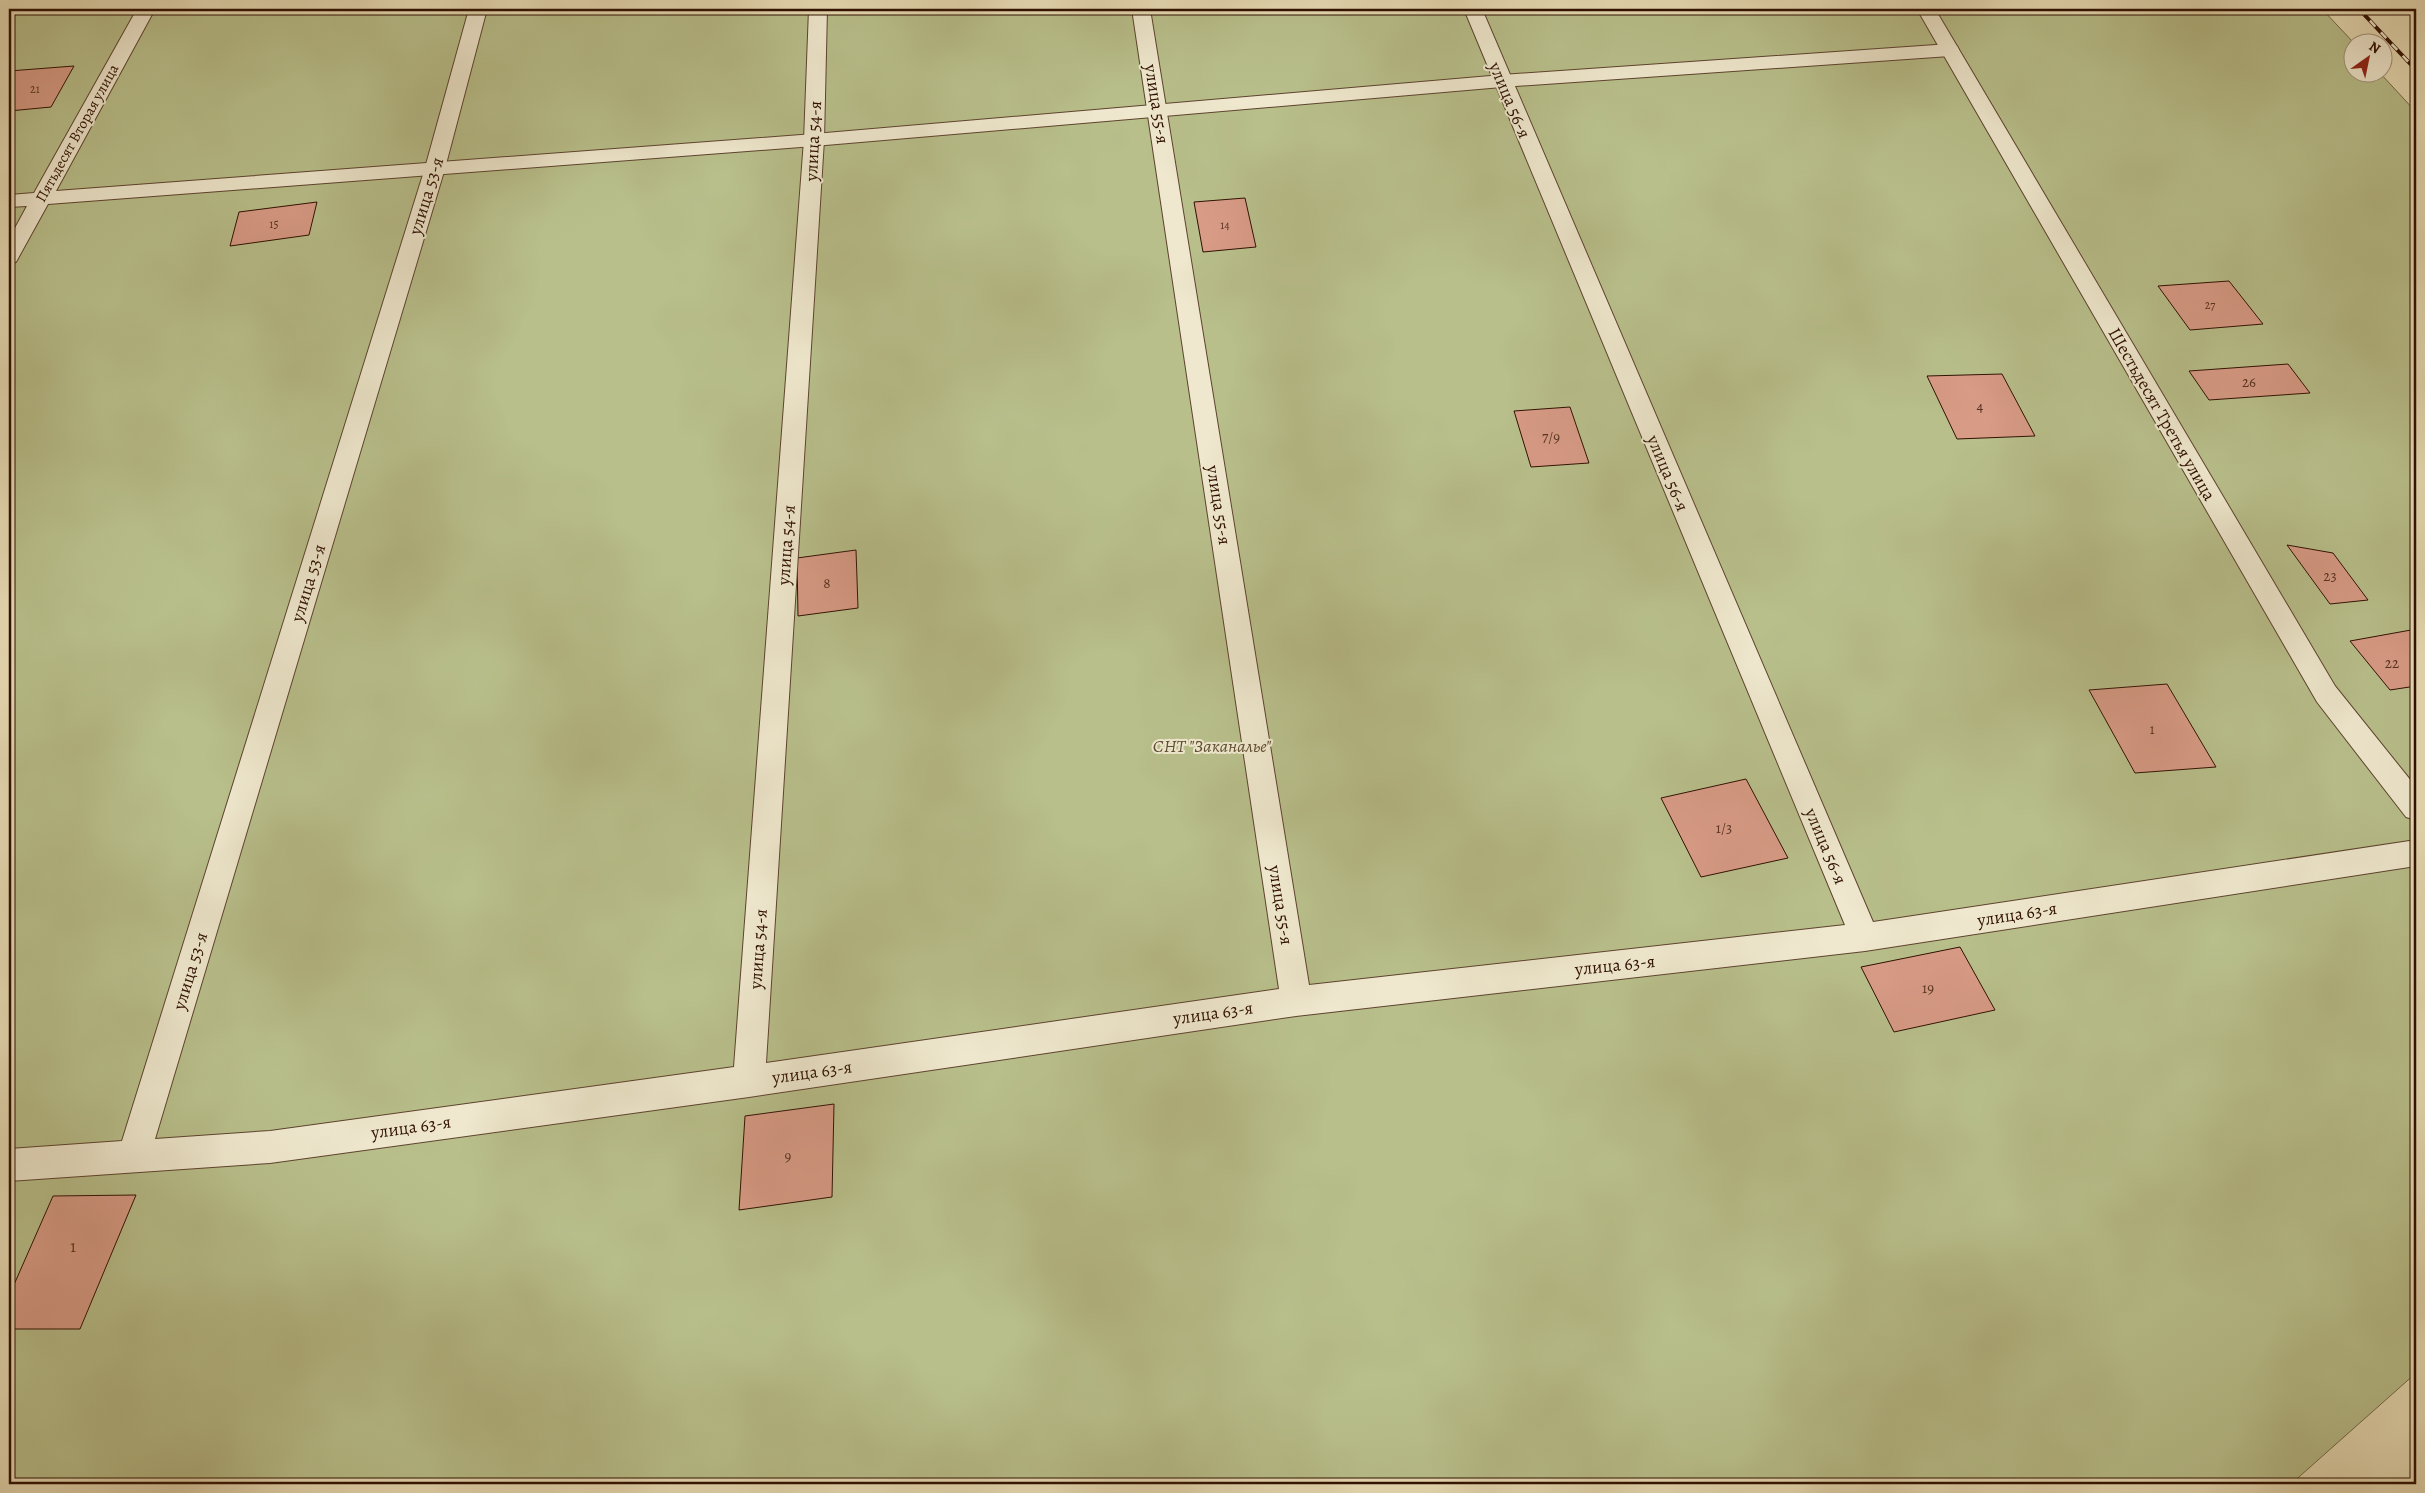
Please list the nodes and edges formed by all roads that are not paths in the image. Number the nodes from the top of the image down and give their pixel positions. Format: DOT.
graph roads {
  1 [pos="146,9"];
  2 [pos="478,9"];
  3 [pos="818,9"];
  4 [pos="1141,9"];
  5 [pos="1473,9"];
  6 [pos="1926,9"];
  7 [pos="1950,50"];
  8 [pos="1502,81"];
  9 [pos="1158,111"];
  10 [pos="814,140"];
  11 [pos="435,168"];
  12 [pos="40,198"];
  13 [pos="9,200"];
  14 [pos="9,256"];
  15 [pos="2416,808"];
  16 [pos="2416,853"];
  17 [pos="1865,938"];
  18 [pos="1296,1001"];
  19 [pos="749,1081"];
  20 [pos="133,1157"];
  21 [pos="9,1165"];
  1 -- 12 [label="street, Пятьдесят Вторая улица"];
  2 -- 11 [label="street, улица 53-я"];
  3 -- 10 [label="street, улица 54-я"];
  4 -- 9 [label="street, улица 55-я"];
  5 -- 8 [label="street, улица 56-я"];
  6 -- 7 [label="street, Шестьдесят Третья улица"];
  7 -- 8 [label="street"];
  7 -- 15 [label="street, Шестьдесят Третья улица"];
  8 -- 9 [label="street"];
  8 -- 17 [label="street, улица 56-я"];
  9 -- 10 [label="street"];
  9 -- 18 [label="street, улица 55-я"];
  10 -- 11 [label="street"];
  10 -- 19 [label="street, улица 54-я"];
  11 -- 12 [label="street"];
  11 -- 20 [label="street, улица 53-я"];
  12 -- 13 [label="street"];
  12 -- 14 [label="street, Пятьдесят Вторая улица"];
  16 -- 17 [label="street, улица 63-я"];
  17 -- 18 [label="street, улица 63-я"];
  18 -- 19 [label="street, улица 63-я"];
  19 -- 20 [label="street, улица 63-я"];
  20 -- 21 [label="street, улица 63-я"];
}
